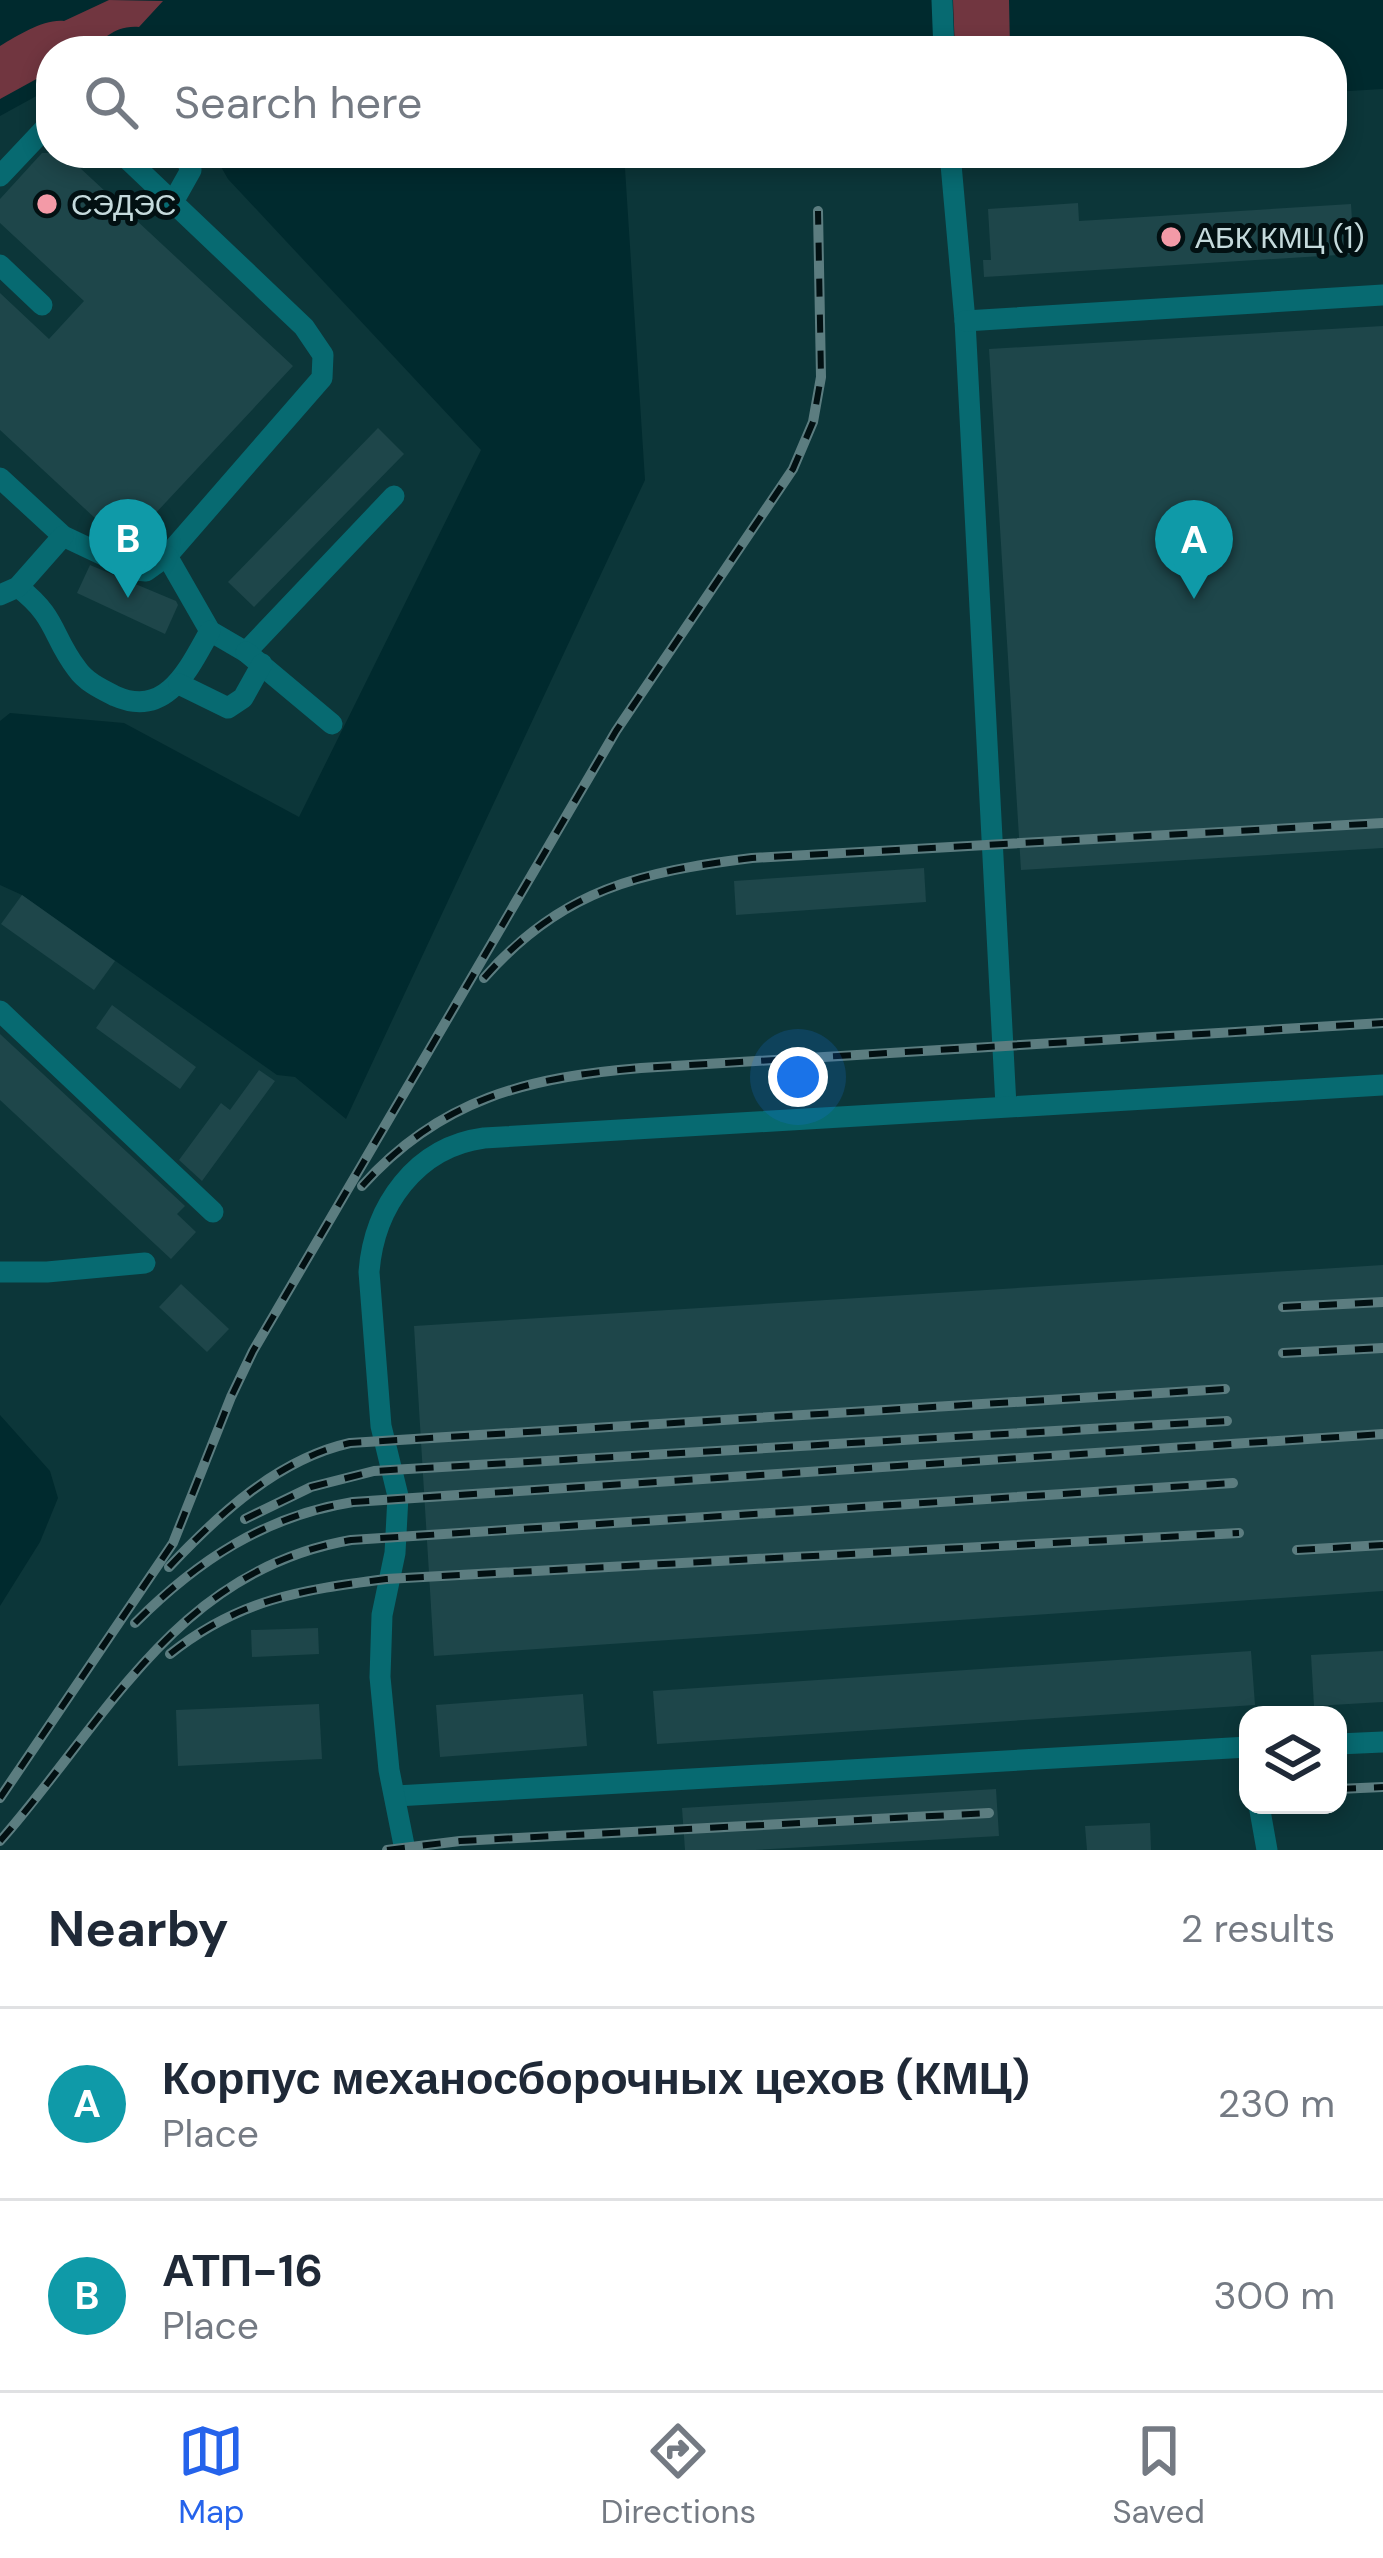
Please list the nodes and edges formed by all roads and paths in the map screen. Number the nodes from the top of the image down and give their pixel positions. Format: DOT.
graph roads {
  1 [pos="942,0"];
  2 [pos="943,36"];
  3 [pos="36,138"];
  4 [pos="137,168"];
  5 [pos="190,168"];
  6 [pos="951,168"];
  7 [pos="0,176"];
  8 [pos="173,202"];
  9 [pos="0,266"];
  10 [pos="1383,295"];
  11 [pos="42,305"];
  12 [pos="964,321"];
  13 [pos="0,478"];
  14 [pos="394,496"];
  15 [pos="63,536"];
  16 [pos="167,556"];
  17 [pos="9,591"];
  18 [pos="210,631"];
  19 [pos="254,658"];
  20 [pos="179,684"];
  21 [pos="332,724"];
  22 [pos="0,1011"];
  23 [pos="1383,1085"];
  24 [pos="1006,1106"];
  25 [pos="213,1212"];
  26 [pos="146,1263"];
  27 [pos="0,1272"];
  28 [pos="1383,1742"];
  29 [pos="1347,1744"];
  30 [pos="1239,1750"];
  31 [pos="396,1796"];
  32 [pos="1261,1814"];
  33 [pos="405,1850"];
  34 [pos="1267,1850"];
  1 -- 2 [label="lane"];
  3 -- 7 [label="lane"];
  4 -- 8 [label="lane"];
  5 -- 8 [label="lane"];
  6 -- 12 [label="lane"];
  8 -- 16 [label="lane"];
  9 -- 11 [label="lane"];
  10 -- 12 [label="lane"];
  12 -- 24 [label="lane"];
  13 -- 15 [label="lane"];
  14 -- 19 [label="lane"];
  15 -- 16 [label="lane"];
  15 -- 17 [label="lane"];
  16 -- 18 [label="lane"];
  17 -- 20 [label="lane"];
  18 -- 19 [label="lane"];
  18 -- 20 [label="lane"];
  19 -- 20 [label="lane"];
  19 -- 21 [label="lane"];
  22 -- 25 [label="lane"];
  23 -- 24 [label="lane"];
  24 -- 31 [label="lane"];
  26 -- 27 [label="lane"];
  28 -- 29 [label="lane"];
  30 -- 31 [label="lane"];
  31 -- 33 [label="lane"];
  32 -- 34 [label="lane"];
}
